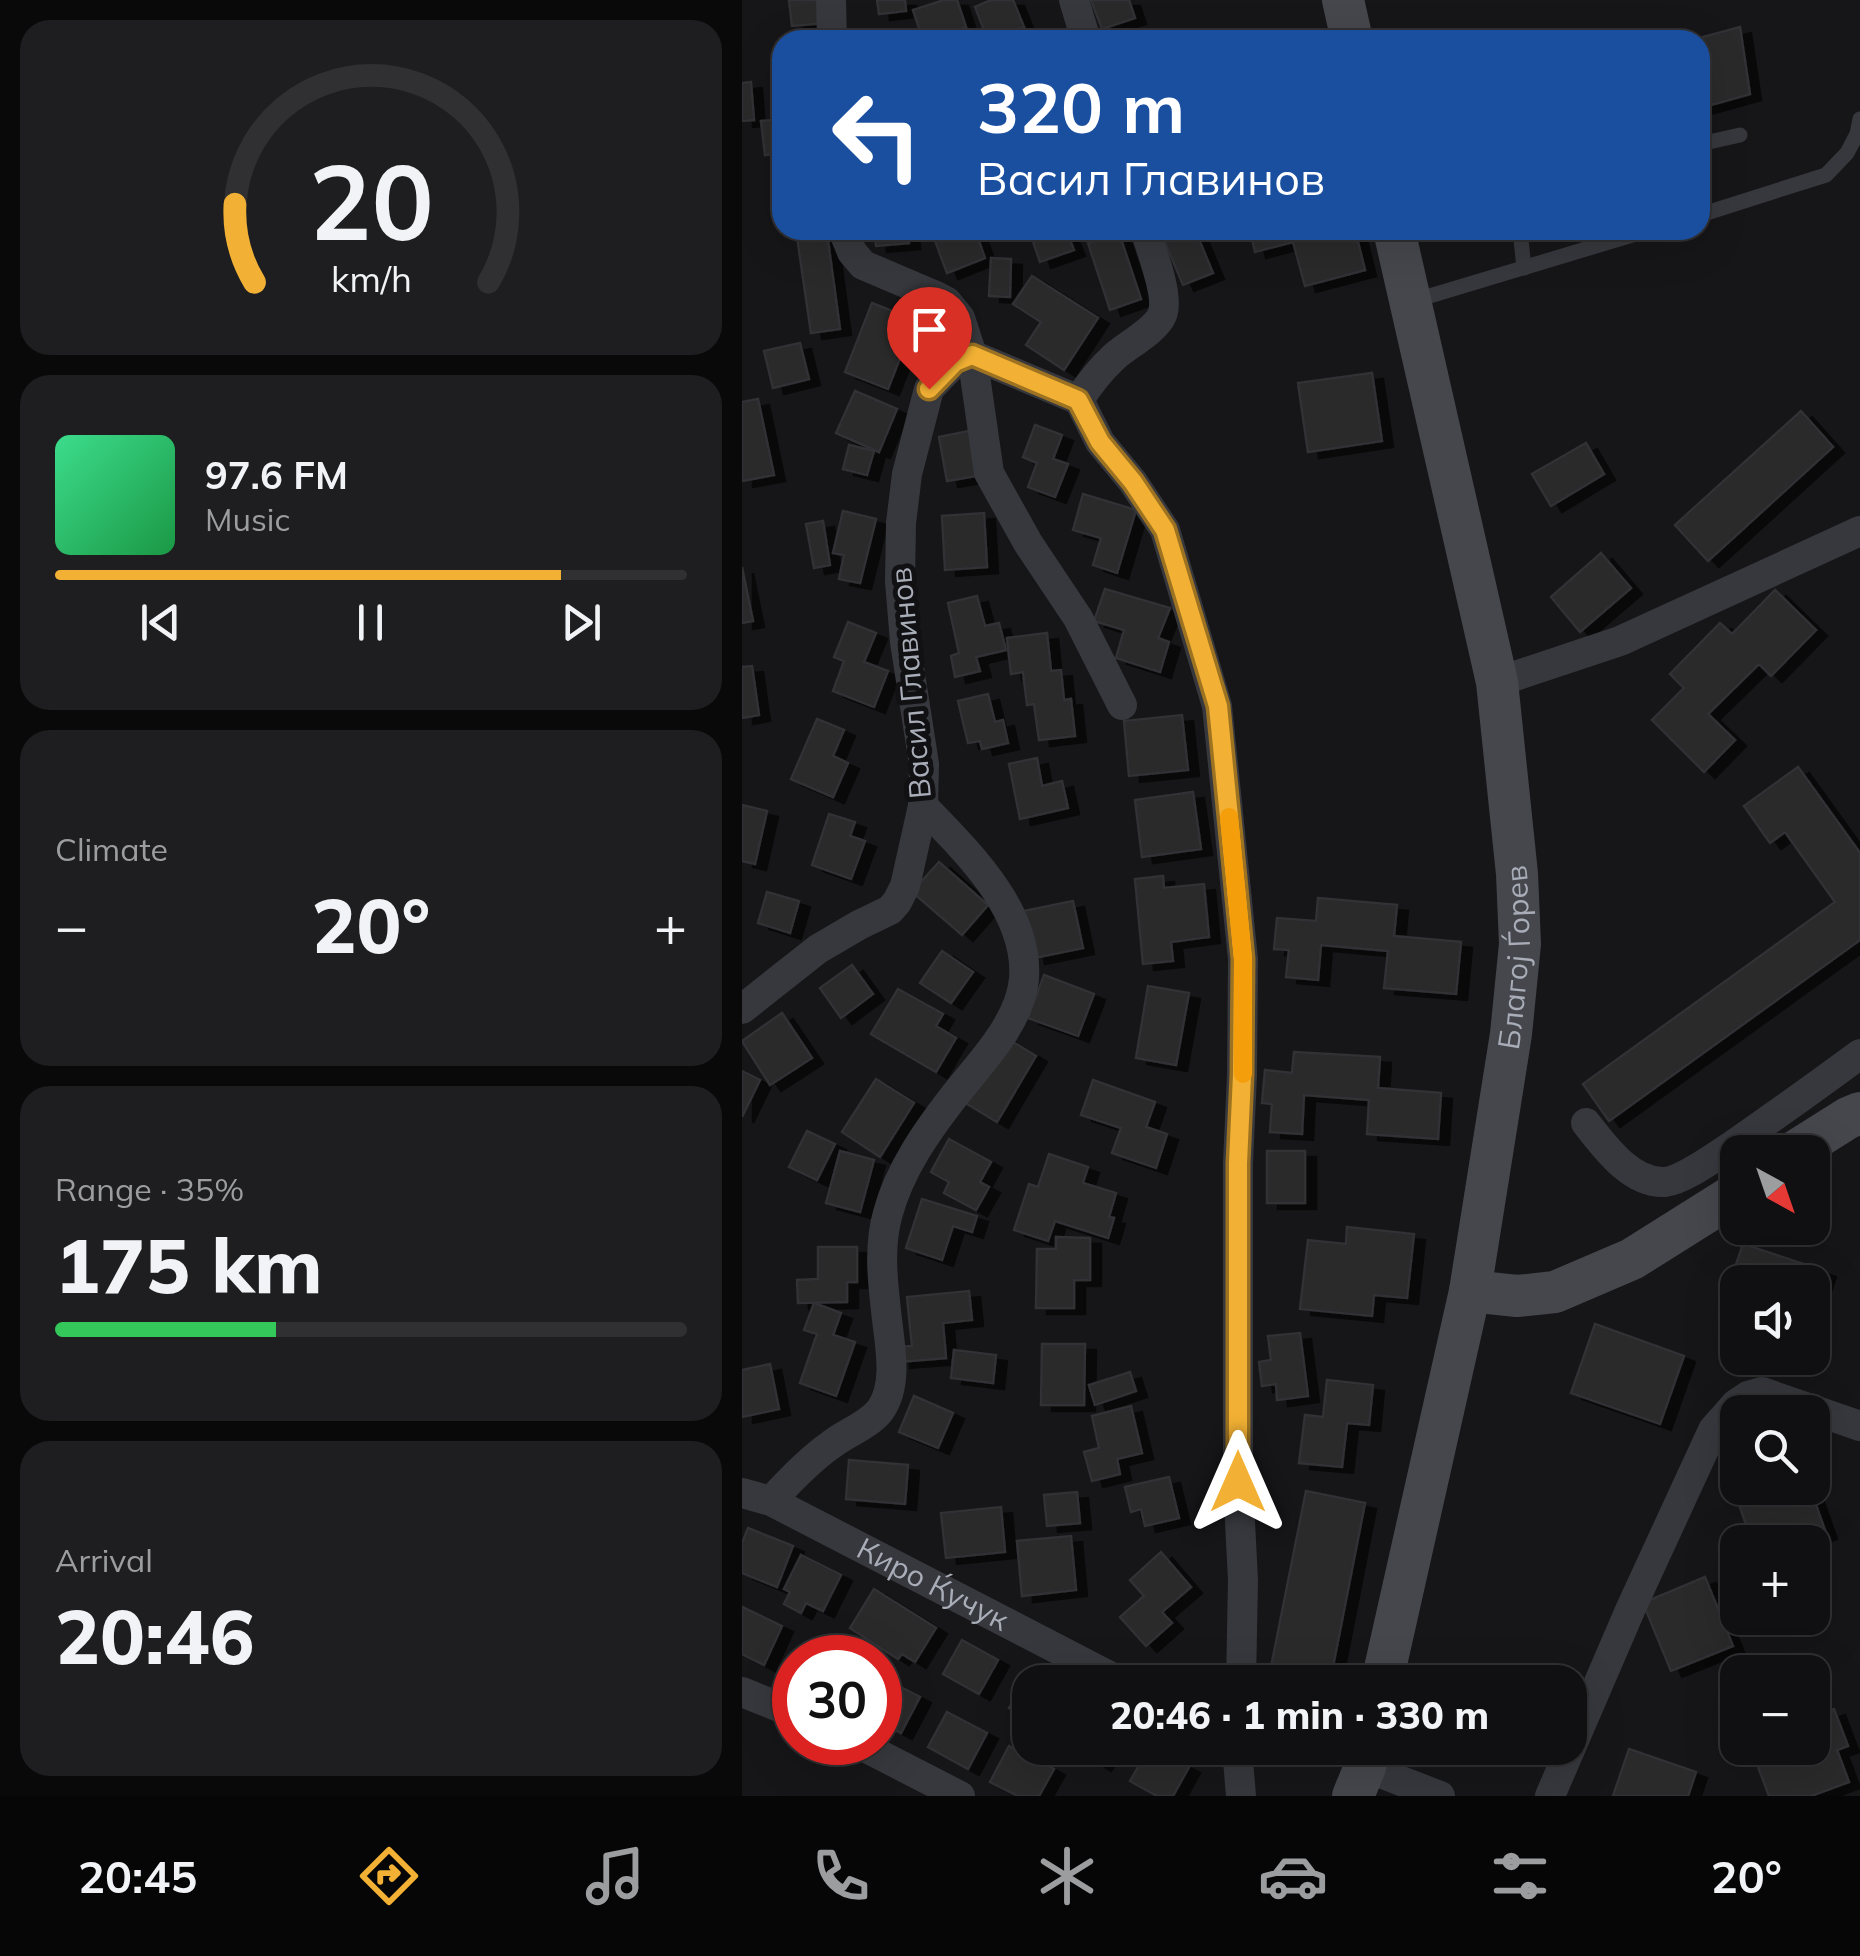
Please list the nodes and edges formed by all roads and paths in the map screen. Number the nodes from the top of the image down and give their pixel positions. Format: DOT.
graph roads {
  1 [pos="831,0"];
  2 [pos="1074,0"];
  3 [pos="1343,0"];
  4 [pos="832,30"];
  5 [pos="1083,30"];
  6 [pos="1350,30"];
  7 [pos="1860,119"];
  8 [pos="1740,135"];
  9 [pos="1710,142"];
  10 [pos="1710,212"];
  11 [pos="847,240"];
  12 [pos="1148,240"];
  13 [pos="1396,240"];
  14 [pos="1521,240"];
  15 [pos="1616,240"];
  16 [pos="1524,268"];
  17 [pos="1410,302"];
  18 [pos="972,355"];
  19 [pos="1078,400"];
  20 [pos="1860,531"];
  21 [pos="1497,682"];
  22 [pos="1122,705"];
  23 [pos="923,806"];
  24 [pos="742,1009"];
  25 [pos="1860,1054"];
  26 [pos="1860,1113"];
  27 [pos="1586,1124"];
  28 [pos="1821,1135"];
  29 [pos="1720,1204"];
  30 [pos="1470,1291"];
  31 [pos="1860,1426"];
  32 [pos="756,1497"];
  33 [pos="1088,1665"];
  34 [pos="1241,1665"];
  35 [pos="1386,1665"];
  36 [pos="742,1692"];
  37 [pos="772,1704"];
  38 [pos="900,1765"];
  39 [pos="1239,1765"];
  40 [pos="1362,1770"];
  41 [pos="960,1796"];
  42 [pos="1241,1796"];
  43 [pos="1440,1796"];
  44 [pos="1550,1796"];
  1 -- 4 [label="street"];
  2 -- 5 [label="street"];
  3 -- 6 [label="main road"];
  7 -- 10 [label="lane"];
  8 -- 9 [label="lane"];
  11 -- 18 [label="street"];
  12 -- 19 [label="street"];
  13 -- 17 [label="main road, Благој Ѓорев"];
  14 -- 16 [label="lane"];
  15 -- 16 [label="lane"];
  16 -- 17 [label="lane"];
  17 -- 21 [label="main road, Благој Ѓорев"];
  18 -- 19 [label="street"];
  18 -- 22 [label="street"];
  18 -- 23 [label="street, Васил Главинов"];
  19 -- 34 [label="street"];
  20 -- 21 [label="street"];
  21 -- 30 [label="main road, Благој Ѓорев"];
  23 -- 24 [label="street, Васил Главинов"];
  23 -- 32 [label="street"];
  25 -- 27 [label="street"];
  26 -- 28 [label="main road"];
  29 -- 30 [label="main road"];
  30 -- 35 [label="main road, Благој Ѓорев"];
  31 -- 44 [label="street"];
  32 -- 33 [label="street, Киро Ќучук"];
  36 -- 37 [label="street"];
  38 -- 41 [label="street"];
  39 -- 42 [label="street"];
  40 -- 43 [label="street"];
}
